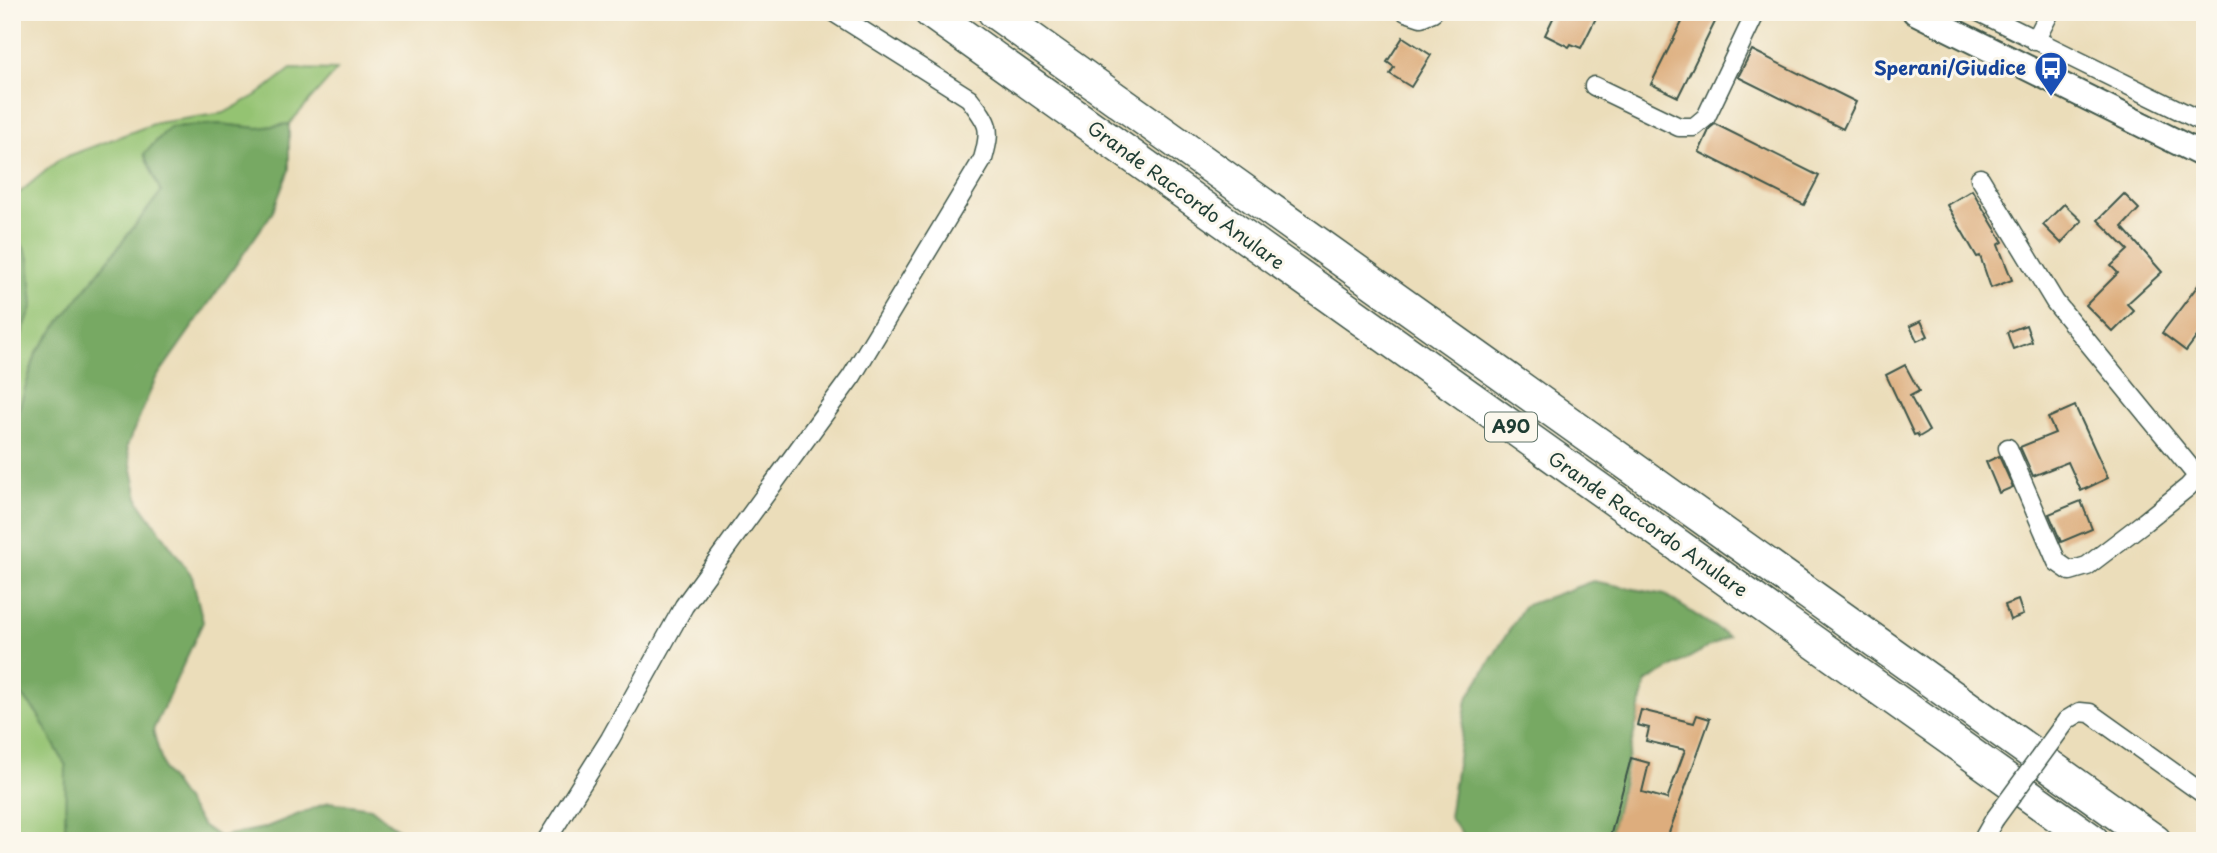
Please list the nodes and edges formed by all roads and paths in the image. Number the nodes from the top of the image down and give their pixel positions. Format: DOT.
graph roads {
  1 [pos="833,12"];
  2 [pos="930,12"];
  3 [pos="994,12"];
  4 [pos="1406,12"];
  5 [pos="1433,12"];
  6 [pos="1756,12"];
  7 [pos="1914,12"];
  8 [pos="1979,12"];
  9 [pos="2050,12"];
  10 [pos="1998,22"];
  11 [pos="1958,33"];
  12 [pos="2035,41"];
  13 [pos="2108,76"];
  14 [pos="1594,86"];
  15 [pos="2120,114"];
  16 [pos="2205,123"];
  17 [pos="2205,156"];
  18 [pos="1980,178"];
  19 [pos="2008,448"];
  20 [pos="2202,473"];
  21 [pos="2205,795"];
  22 [pos="547,841"];
  23 [pos="1982,841"];
  24 [pos="2093,841"];
  25 [pos="2155,841"];
  1 -- 22 [label="street"];
  2 -- 24 [label="highway, Grande Raccordo Anulare / A90"];
  3 -- 25 [label="highway, Grande Raccordo Anulare / A90"];
  4 -- 5 [label="street"];
  6 -- 14 [label="street"];
  7 -- 11 [label="street"];
  8 -- 10 [label="street"];
  9 -- 12 [label="street"];
  10 -- 11 [label="street"];
  10 -- 12 [label="street"];
  11 -- 15 [label="street"];
  12 -- 13 [label="street"];
  13 -- 15 [label="street"];
  13 -- 16 [label="street"];
  15 -- 17 [label="street"];
  18 -- 20 [label="street"];
  19 -- 20 [label="street"];
  21 -- 23 [label="street, bridge"];
}
